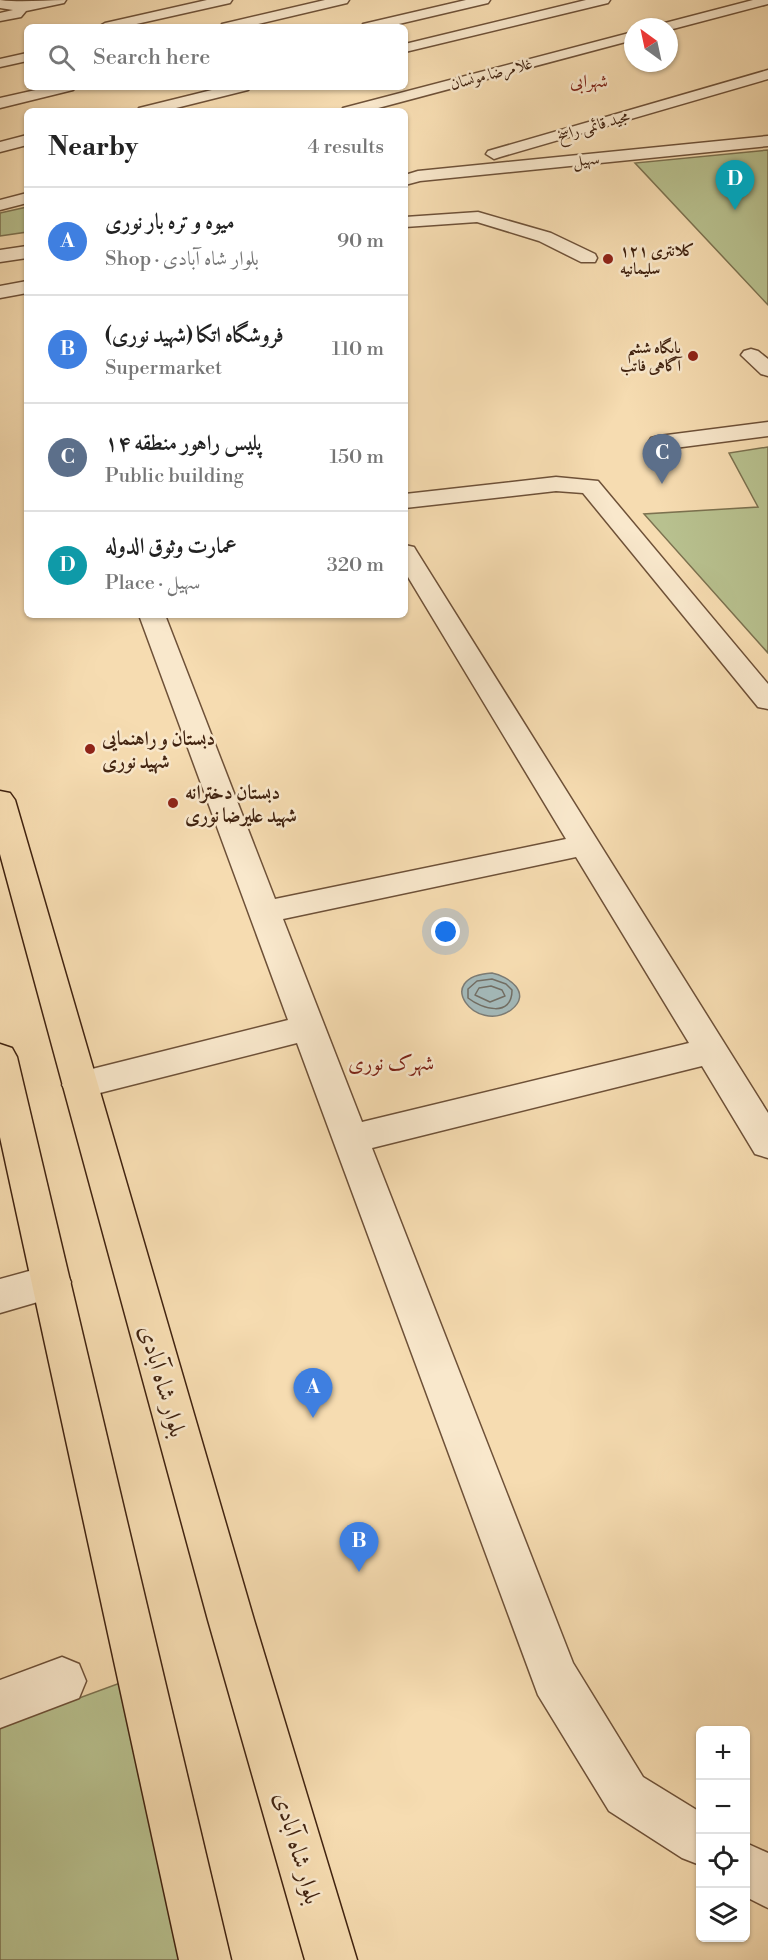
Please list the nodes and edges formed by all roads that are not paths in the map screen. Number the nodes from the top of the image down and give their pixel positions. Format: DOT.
graph roads {
  1 [pos="59,0"];
  2 [pos="225,0"];
  3 [pos="342,0"];
  4 [pos="483,0"];
  5 [pos="603,0"];
  6 [pos="768,0"];
  7 [pos="528,3"];
  8 [pos="22,4"];
  9 [pos="3,11"];
  10 [pos="554,12"];
  11 [pos="575,19"];
  12 [pos="118,24"];
  13 [pos="240,24"];
  14 [pos="381,24"];
  15 [pos="678,24"];
  16 [pos="24,26"];
  17 [pos="606,30"];
  18 [pos="624,35"];
  19 [pos="624,39"];
  20 [pos="408,47"];
  21 [pos="24,58"];
  22 [pos="0,63"];
  23 [pos="768,74"];
  24 [pos="55,90"];
  25 [pos="230,90"];
  26 [pos="159,92"];
  27 [pos="180,102"];
  28 [pos="0,103"];
  29 [pos="157,108"];
  30 [pos="193,108"];
  31 [pos="360,108"];
  32 [pos="24,141"];
  33 [pos="768,141"];
  34 [pos="0,147"];
  35 [pos="411,178"];
  36 [pos="24,199"];
  37 [pos="0,205"];
  38 [pos="408,222"];
  39 [pos="24,238"];
  40 [pos="0,242"];
  41 [pos="24,252"];
  42 [pos="0,256"];
  43 [pos="588,258"];
  44 [pos="24,288"];
  45 [pos="0,292"];
  46 [pos="751,355"];
  47 [pos="768,370"];
  48 [pos="768,429"];
  49 [pos="659,443"];
  50 [pos="408,501"];
  51 [pos="408,557"];
  52 [pos="153,618"];
  53 [pos="768,701"];
  54 [pos="0,800"];
  55 [pos="585,845"];
  56 [pos="265,912"];
  57 [pos="309,1027"];
  58 [pos="711,1051"];
  59 [pos="0,1057"];
  60 [pos="80,1085"];
  61 [pos="351,1139"];
  62 [pos="768,1144"];
  63 [pos="51,1282"];
  64 [pos="0,1296"];
  65 [pos="62,1681"];
  66 [pos="0,1704"];
  67 [pos="696,1838"];
  68 [pos="750,1871"];
  69 [pos="768,1882"];
  70 [pos="205,1960"];
  71 [pos="331,1960"];
  1 -- 8 [label="street"];
  2 -- 12 [label="street"];
  3 -- 13 [label="street"];
  4 -- 14 [label="street"];
  5 -- 10 [label="street"];
  6 -- 15 [label="street"];
  7 -- 10 [label="street"];
  8 -- 9 [label="street"];
  9 -- 16 [label="street"];
  10 -- 11 [label="street"];
  10 -- 20 [label="street"];
  17 -- 18 [label="street"];
  19 -- 31 [label="street, غلامرضا مونسان"];
  21 -- 22 [label="street"];
  23 -- 35 [label="street, مجید قائمی راسخ"];
  24 -- 28 [label="street"];
  25 -- 27 [label="street"];
  26 -- 27 [label="street"];
  27 -- 29 [label="street"];
  27 -- 30 [label="street"];
  32 -- 34 [label="street"];
  33 -- 35 [label="street, سهیل"];
  36 -- 37 [label="street"];
  38 -- 43 [label="street"];
  39 -- 40 [label="street"];
  41 -- 42 [label="street"];
  44 -- 45 [label="street"];
  46 -- 47 [label="street"];
  48 -- 49 [label="street"];
  50 -- 53 [label="street"];
  51 -- 55 [label="street"];
  52 -- 56 [label="street"];
  54 -- 60 [label="main road, بلوار شاه آبادی"];
  55 -- 56 [label="street"];
  55 -- 58 [label="street"];
  56 -- 57 [label="street"];
  57 -- 60 [label="street"];
  57 -- 61 [label="street"];
  58 -- 61 [label="street"];
  58 -- 62 [label="street"];
  59 -- 63 [label="main road"];
  60 -- 71 [label="main road, بلوار شاه آبادی"];
  61 -- 67 [label="street"];
  63 -- 64 [label="street"];
  63 -- 70 [label="main road"];
  65 -- 66 [label="street"];
  68 -- 69 [label="street"];
}
